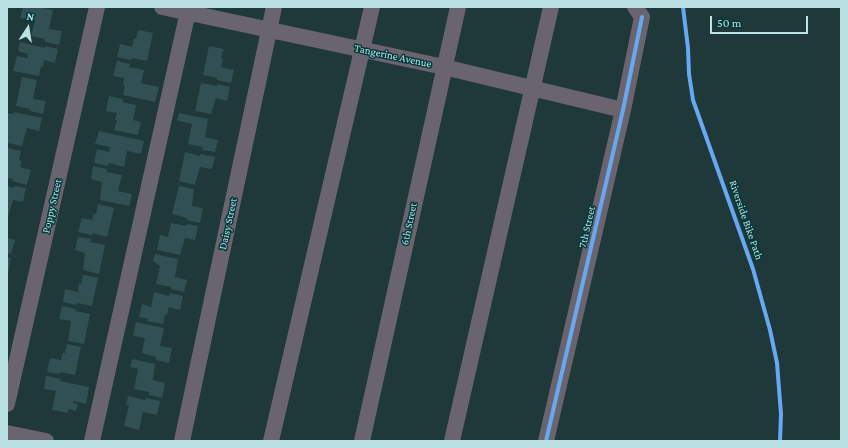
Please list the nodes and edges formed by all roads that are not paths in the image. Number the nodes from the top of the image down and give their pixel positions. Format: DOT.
graph roads {
  1 [pos="97,7"];
  2 [pos="162,7"];
  3 [pos="274,7"];
  4 [pos="372,7"];
  5 [pos="458,7"];
  6 [pos="551,7"];
  7 [pos="188,10"];
  8 [pos="638,12"];
  9 [pos="268,30"];
  10 [pos="362,50"];
  11 [pos="444,67"];
  12 [pos="533,88"];
  13 [pos="623,110"];
  14 [pos="7,404"];
  15 [pos="7,433"];
  16 [pos="46,441"];
  17 [pos="92,441"];
  18 [pos="182,441"];
  19 [pos="271,441"];
  20 [pos="362,441"];
  21 [pos="452,441"];
  22 [pos="546,441"];
  1 -- 14 [label="street, Poppy Street"];
  2 -- 7 [label="street, Tangerine Avenue"];
  3 -- 9 [label="street, Daisy Street"];
  4 -- 10 [label="street"];
  5 -- 11 [label="street, 6th Street"];
  6 -- 12 [label="street"];
  7 -- 9 [label="street, Tangerine Avenue"];
  7 -- 17 [label="street"];
  8 -- 13 [label="street, 7th Street"];
  9 -- 10 [label="street, Tangerine Avenue"];
  9 -- 18 [label="street, Daisy Street"];
  10 -- 11 [label="street, Tangerine Avenue"];
  10 -- 19 [label="street"];
  11 -- 12 [label="street, Tangerine Avenue"];
  11 -- 20 [label="street, 6th Street"];
  12 -- 13 [label="street, Tangerine Avenue"];
  12 -- 21 [label="street"];
  13 -- 22 [label="street, 7th Street"];
  15 -- 16 [label="street"];
}
